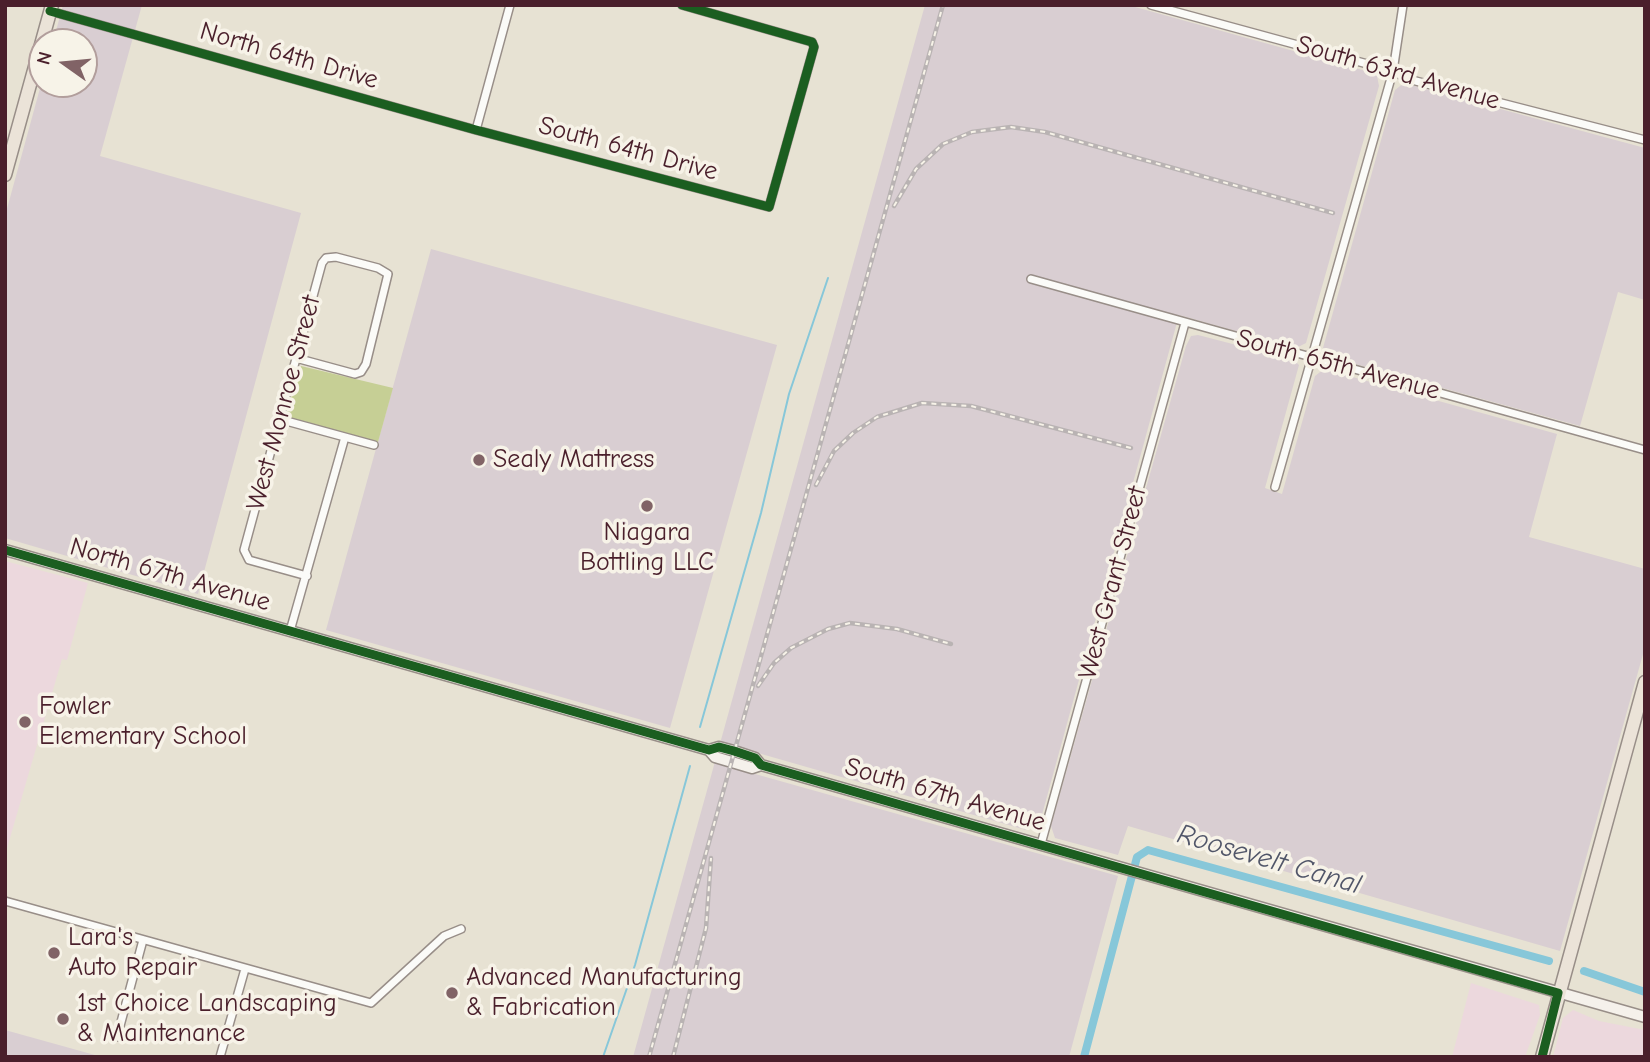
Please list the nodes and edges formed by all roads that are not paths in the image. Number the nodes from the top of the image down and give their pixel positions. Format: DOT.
graph roads {
  1 [pos="510,5"];
  2 [pos="682,5"];
  3 [pos="1151,5"];
  4 [pos="1402,5"];
  5 [pos="51,8"];
  6 [pos="1393,71"];
  7 [pos="476,130"];
  8 [pos="1645,140"];
  9 [pos="5,175"];
  10 [pos="1031,279"];
  11 [pos="1185,323"];
  12 [pos="296,358"];
  13 [pos="1312,359"];
  14 [pos="279,419"];
  15 [pos="345,438"];
  16 [pos="374,445"];
  17 [pos="1645,450"];
  18 [pos="1275,487"];
  19 [pos="5,550"];
  20 [pos="307,576"];
  21 [pos="290,631"];
  22 [pos="324,640"];
  23 [pos="1645,682"];
  24 [pos="1041,844"];
  25 [pos="5,901"];
  26 [pos="461,929"];
  27 [pos="144,940"];
  28 [pos="244,969"];
  29 [pos="1558,993"];
  30 [pos="1645,1017"];
  31 [pos="117,1037"];
  32 [pos="220,1057"];
  33 [pos="1542,1057"];
  1 -- 7 [label="street"];
  2 -- 7 [label="street, South 64th Drive"];
  3 -- 6 [label="street, South 63rd Avenue"];
  4 -- 6 [label="street"];
  5 -- 7 [label="street, North 64th Drive"];
  5 -- 9 [label="main road"];
  6 -- 8 [label="street, South 63rd Avenue"];
  6 -- 13 [label="street"];
  10 -- 11 [label="street, South 65th Avenue"];
  11 -- 13 [label="street, South 65th Avenue"];
  11 -- 24 [label="street, West Grant Street"];
  12 -- 12 [label="street, West Monroe Street"];
  12 -- 14 [label="street, West Monroe Street"];
  13 -- 17 [label="street, South 65th Avenue"];
  13 -- 18 [label="street"];
  14 -- 15 [label="street"];
  14 -- 20 [label="street, West Monroe Street"];
  15 -- 16 [label="street"];
  15 -- 20 [label="street"];
  19 -- 21 [label="main road, North 67th Avenue"];
  20 -- 21 [label="street"];
  21 -- 22 [label="main road, North 67th Avenue"];
  22 -- 24 [label="main road, South 67th Avenue"];
  23 -- 29 [label="main road"];
  24 -- 29 [label="main road, South 67th Avenue"];
  25 -- 27 [label="street"];
  26 -- 28 [label="street"];
  27 -- 28 [label="street"];
  27 -- 31 [label="street"];
  28 -- 32 [label="street"];
  29 -- 30 [label="main road, South 67th Avenue"];
  29 -- 33 [label="main road"];
}
